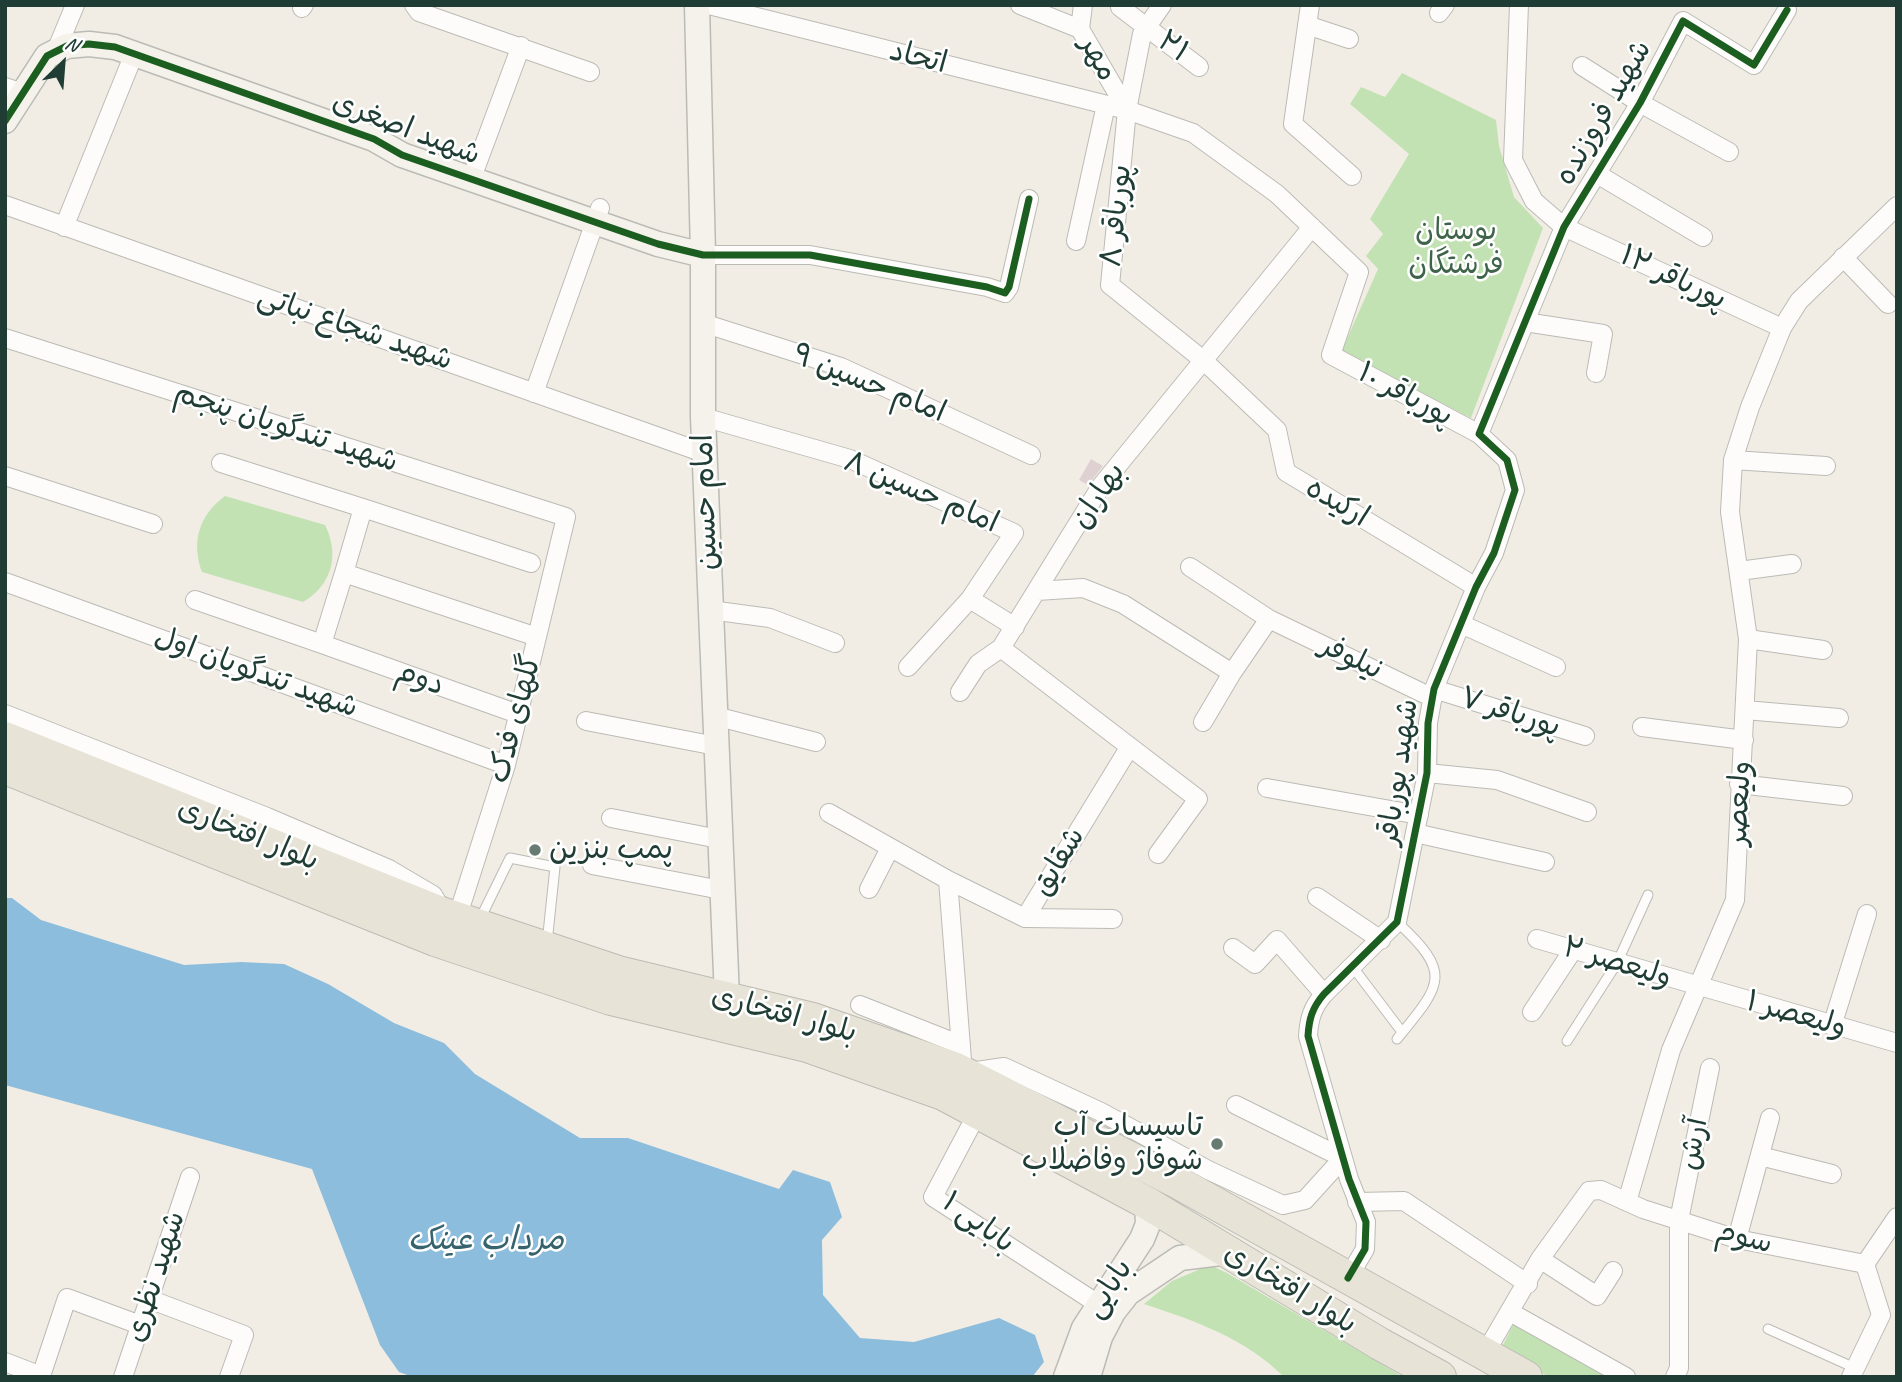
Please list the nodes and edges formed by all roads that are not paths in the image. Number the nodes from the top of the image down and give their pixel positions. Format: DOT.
graph roads {
  1 [pos="75,5"];
  2 [pos="697,5"];
  3 [pos="709,5"];
  4 [pos="1020,5"];
  5 [pos="1083,5"];
  6 [pos="1162,5"];
  7 [pos="1310,5"];
  8 [pos="1519,5"];
  9 [pos="1120,7"];
  10 [pos="420,8"];
  11 [pos="1787,10"];
  12 [pos="1307,24"];
  13 [pos="1147,27"];
  14 [pos="1080,29"];
  15 [pos="1349,39"];
  16 [pos="521,46"];
  17 [pos="55,51"];
  18 [pos="134,54"];
  19 [pos="1582,66"];
  20 [pos="1199,67"];
  21 [pos="590,72"];
  22 [pos="14,90"];
  23 [pos="1640,103"];
  24 [pos="1106,105"];
  25 [pos="1127,110"];
  26 [pos="5,121"];
  27 [pos="1729,152"];
  28 [pos="474,173"];
  29 [pos="1597,174"];
  30 [pos="1352,176"];
  31 [pos="1029,199"];
  32 [pos="5,205"];
  33 [pos="1897,206"];
  34 [pos="597,215"];
  35 [pos="64,226"];
  36 [pos="1312,227"];
  37 [pos="1564,227"];
  38 [pos="1703,237"];
  39 [pos="1076,241"];
  40 [pos="703,255"];
  41 [pos="1843,257"];
  42 [pos="1888,304"];
  43 [pos="1525,322"];
  44 [pos="703,323"];
  45 [pos="1782,328"];
  46 [pos="5,338"];
  47 [pos="1331,355"];
  48 [pos="1203,360"];
  49 [pos="1596,373"];
  50 [pos="534,393"];
  51 [pos="703,417"];
  52 [pos="1479,435"];
  53 [pos="704,453"];
  54 [pos="1031,455"];
  55 [pos="1733,460"];
  56 [pos="221,463"];
  57 [pos="1826,466"];
  58 [pos="5,476"];
  59 [pos="363,508"];
  60 [pos="566,517"];
  61 [pos="153,524"];
  62 [pos="531,563"];
  63 [pos="1792,564"];
  64 [pos="1190,567"];
  65 [pos="1739,572"];
  66 [pos="344,573"];
  67 [pos="5,582"];
  68 [pos="1476,587"];
  69 [pos="1037,591"];
  70 [pos="195,600"];
  71 [pos="970,600"];
  72 [pos="710,610"];
  73 [pos="1269,618"];
  74 [pos="1461,624"];
  75 [pos="1015,627"];
  76 [pos="537,637"];
  77 [pos="1748,639"];
  78 [pos="835,643"];
  79 [pos="322,644"];
  80 [pos="1001,649"];
  81 [pos="1823,650"];
  82 [pos="908,667"];
  83 [pos="1556,667"];
  84 [pos="1232,673"];
  85 [pos="960,692"];
  86 [pos="1434,694"];
  87 [pos="1745,710"];
  88 [pos="5,713"];
  89 [pos="518,715"];
  90 [pos="715,716"];
  91 [pos="1839,718"];
  92 [pos="586,721"];
  93 [pos="1203,722"];
  94 [pos="1642,727"];
  95 [pos="1585,736"];
  96 [pos="5,738"];
  97 [pos="1744,740"];
  98 [pos="816,742"];
  99 [pos="716,747"];
  100 [pos="1129,748"];
  101 [pos="506,765"];
  102 [pos="5,768"];
  103 [pos="1427,773"];
  104 [pos="1740,784"];
  105 [pos="1267,788"];
  106 [pos="1843,796"];
  107 [pos="1587,812"];
  108 [pos="829,813"];
  109 [pos="1419,815"];
  110 [pos="611,818"];
  111 [pos="1415,834"];
  112 [pos="719,839"];
  113 [pos="890,848"];
  114 [pos="1158,855"];
  115 [pos="1545,862"];
  116 [pos="592,865"];
  117 [pos="948,880"];
  118 [pos="869,889"];
  119 [pos="721,890"];
  120 [pos="1648,895"];
  121 [pos="1317,897"];
  122 [pos="1867,914"];
  123 [pos="1025,918"];
  124 [pos="459,919"];
  125 [pos="1113,919"];
  126 [pos="1397,922"];
  127 [pos="1538,939"];
  128 [pos="1381,940"];
  129 [pos="547,948"];
  130 [pos="1233,948"];
  131 [pos="1573,950"];
  132 [pos="1617,963"];
  133 [pos="1351,965"];
  134 [pos="1696,986"];
  135 [pos="1324,994"];
  136 [pos="726,998"];
  137 [pos="860,1005"];
  138 [pos="1532,1012"];
  139 [pos="1832,1026"];
  140 [pos="1567,1041"];
  141 [pos="1897,1043"];
  142 [pos="962,1059"];
  143 [pos="1710,1068"];
  144 [pos="1236,1105"];
  145 [pos="978,1112"];
  146 [pos="1770,1118"];
  147 [pos="1760,1156"];
  148 [pos="1343,1157"];
  149 [pos="1832,1174"];
  150 [pos="190,1177"];
  151 [pos="1357,1202"];
  152 [pos="1627,1202"];
  153 [pos="1147,1203"];
  154 [pos="1897,1217"];
  155 [pos="1679,1220"];
  156 [pos="1142,1239"];
  157 [pos="1737,1239"];
  158 [pos="1229,1252"];
  159 [pos="1540,1259"];
  160 [pos="1168,1264"];
  161 [pos="1865,1264"];
  162 [pos="1613,1271"];
  163 [pos="1348,1278"];
  164 [pos="1528,1284"];
  165 [pos="149,1299"];
  166 [pos="1098,1304"];
  167 [pos="1510,1312"];
  168 [pos="140,1325"];
  169 [pos="1769,1329"];
  170 [pos="1484,1355"];
  171 [pos="5,1362"];
  172 [pos="1853,1372"];
  173 [pos="123,1377"];
  174 [pos="229,1377"];
  175 [pos="1066,1377"];
  176 [pos="1088,1377"];
  177 [pos="1440,1377"];
  178 [pos="1526,1377"];
  179 [pos="1626,1377"];
  180 [pos="1675,1377"];
  1 -- 17 [label="street"];
  2 -- 40 [label="street, امام حسین"];
  3 -- 24 [label="street, اتحاد"];
  4 -- 14 [label="street"];
  5 -- 14 [label="street, مهر"];
  6 -- 13 [label="street"];
  7 -- 12 [label="street"];
  8 -- 37 [label="street"];
  9 -- 13 [label="street, ۲۱"];
  10 -- 16 [label="street"];
  11 -- 23 [label="street, شهید فروزنده"];
  12 -- 15 [label="street"];
  12 -- 30 [label="street"];
  13 -- 20 [label="street, ۲۱"];
  13 -- 25 [label="street"];
  14 -- 25 [label="street, مهر"];
  16 -- 21 [label="street"];
  16 -- 28 [label="street"];
  17 -- 18 [label="street, شهید اصغری"];
  17 -- 22 [label="street"];
  18 -- 28 [label="street, شهید اصغری"];
  18 -- 35 [label="street"];
  19 -- 23 [label="street"];
  22 -- 26 [label="street"];
  23 -- 27 [label="street"];
  23 -- 29 [label="street, شهید فروزنده"];
  24 -- 25 [label="street, اتحاد"];
  24 -- 39 [label="street"];
  25 -- 36 [label="street, اتحاد"];
  25 -- 48 [label="street, پورباقر ۸"];
  28 -- 34 [label="street, شهید اصغری"];
  29 -- 37 [label="street, شهید فروزنده"];
  29 -- 38 [label="street"];
  31 -- 40 [label="street"];
  32 -- 35 [label="street, شهید شجاع نباتی"];
  33 -- 41 [label="street, ولیعصر"];
  34 -- 40 [label="street, شهید اصغری"];
  34 -- 50 [label="street"];
  35 -- 50 [label="street, شهید شجاع نباتی"];
  36 -- 47 [label="street, اتحاد"];
  36 -- 48 [label="street, بهاران"];
  37 -- 43 [label="street"];
  37 -- 45 [label="street, پورباقر ۱۲"];
  40 -- 44 [label="street, امام حسین"];
  41 -- 42 [label="street"];
  41 -- 45 [label="street, ولیعصر"];
  43 -- 49 [label="street"];
  43 -- 52 [label="street"];
  44 -- 51 [label="street, امام حسین"];
  44 -- 54 [label="street, امام حسین ۹"];
  45 -- 55 [label="street, ولیعصر"];
  46 -- 60 [label="street, شهید تندگویان پنجم"];
  47 -- 52 [label="street, پورباقر ۱۰"];
  48 -- 68 [label="street, ارکیده"];
  48 -- 69 [label="street, بهاران"];
  50 -- 53 [label="street, شهید شجاع نباتی"];
  51 -- 53 [label="street, امام حسین"];
  51 -- 71 [label="street, امام حسین ۸"];
  52 -- 68 [label="street, شهید پورباقر"];
  53 -- 72 [label="street, امام حسین"];
  55 -- 57 [label="street"];
  55 -- 65 [label="street, ولیعصر"];
  56 -- 59 [label="street"];
  58 -- 61 [label="street"];
  59 -- 62 [label="street"];
  59 -- 66 [label="street"];
  60 -- 76 [label="street, گلهای فدک"];
  63 -- 65 [label="street"];
  64 -- 73 [label="street, نیلوفر"];
  65 -- 77 [label="street, ولیعصر"];
  66 -- 76 [label="street"];
  66 -- 79 [label="street"];
  67 -- 101 [label="street, شهید تندگویان اول"];
  68 -- 74 [label="street, شهید پورباقر"];
  69 -- 75 [label="street, بهاران"];
  69 -- 84 [label="street"];
  70 -- 79 [label="street, دوم"];
  71 -- 75 [label="street"];
  71 -- 82 [label="street, امام حسین ۸"];
  72 -- 78 [label="street"];
  72 -- 90 [label="street, امام حسین"];
  73 -- 84 [label="street"];
  73 -- 86 [label="street, نیلوفر"];
  74 -- 83 [label="street"];
  74 -- 86 [label="street, شهید پورباقر"];
  75 -- 80 [label="street, بهاران"];
  76 -- 89 [label="street, گلهای فدک"];
  77 -- 81 [label="street"];
  77 -- 87 [label="street, ولیعصر"];
  79 -- 89 [label="street, دوم"];
  80 -- 85 [label="street, بهاران"];
  80 -- 100 [label="street"];
  84 -- 93 [label="street"];
  86 -- 95 [label="street, پورباقر ۷"];
  86 -- 103 [label="street, شهید پورباقر"];
  87 -- 91 [label="street"];
  87 -- 97 [label="street, ولیعصر"];
  88 -- 124 [label="street"];
  89 -- 101 [label="street, گلهای فدک"];
  90 -- 98 [label="street"];
  90 -- 99 [label="street, امام حسین"];
  92 -- 99 [label="street"];
  94 -- 97 [label="street"];
  96 -- 124 [label="highway, بلوار افتخاری"];
  97 -- 104 [label="street, ولیعصر"];
  99 -- 112 [label="street, امام حسین"];
  100 -- 114 [label="street"];
  100 -- 123 [label="street, شقایق"];
  101 -- 124 [label="street, گلهای فدک"];
  102 -- 145 [label="highway, بلوار افتخاری"];
  103 -- 107 [label="street"];
  103 -- 109 [label="street, شهید پورباقر"];
  104 -- 106 [label="street"];
  104 -- 134 [label="street, ولیعصر"];
  105 -- 109 [label="street"];
  108 -- 113 [label="street, شقایق"];
  109 -- 111 [label="street, شهید پورباقر"];
  110 -- 112 [label="street"];
  111 -- 115 [label="street"];
  111 -- 126 [label="street, شهید پورباقر"];
  112 -- 119 [label="street, امام حسین"];
  113 -- 117 [label="street, شقایق"];
  113 -- 118 [label="street"];
  116 -- 119 [label="street"];
  117 -- 123 [label="street, شقایق"];
  117 -- 142 [label="street"];
  119 -- 136 [label="street, امام حسین"];
  120 -- 132 [label="lane"];
  121 -- 128 [label="street"];
  122 -- 139 [label="street"];
  123 -- 125 [label="street"];
  124 -- 129 [label="highway, بلوار افتخاری"];
  124 -- 129 [label="lane"];
  126 -- 128 [label="street"];
  126 -- 133 [label="lane"];
  127 -- 131 [label="street, ولیعصر ۲"];
  128 -- 133 [label="street"];
  129 -- 136 [label="highway, بلوار افتخاری"];
  130 -- 135 [label="street"];
  131 -- 132 [label="street, ولیعصر ۲"];
  131 -- 138 [label="street"];
  132 -- 134 [label="street, ولیعصر ۲"];
  132 -- 140 [label="lane"];
  133 -- 135 [label="street"];
  134 -- 139 [label="street, ولیعصر ۱"];
  134 -- 152 [label="street, ولیعصر"];
  135 -- 148 [label="street"];
  136 -- 142 [label="highway, بلوار افتخاری"];
  137 -- 142 [label="street"];
  139 -- 141 [label="street, ولیعصر ۱"];
  142 -- 148 [label="street"];
  142 -- 163 [label="highway, بلوار افتخاری"];
  143 -- 155 [label="street, آرش"];
  144 -- 148 [label="street"];
  145 -- 153 [label="highway, بلوار افتخاری"];
  145 -- 166 [label="street, بابایی ۱"];
  146 -- 147 [label="street"];
  147 -- 149 [label="street"];
  147 -- 157 [label="street"];
  148 -- 151 [label="street"];
  150 -- 165 [label="street, شهید نظری"];
  151 -- 163 [label="street"];
  151 -- 164 [label="street"];
  152 -- 155 [label="street, سوم"];
  152 -- 159 [label="street"];
  153 -- 156 [label="street, بابایی"];
  153 -- 158 [label="highway, بلوار افتخاری"];
  154 -- 161 [label="street"];
  155 -- 157 [label="street, سوم"];
  155 -- 180 [label="street, آرش"];
  156 -- 160 [label="street"];
  156 -- 166 [label="street, بابایی"];
  157 -- 161 [label="street, سوم"];
  158 -- 160 [label="street, بابایی"];
  158 -- 177 [label="highway, بلوار افتخاری"];
  159 -- 162 [label="street"];
  159 -- 164 [label="street"];
  160 -- 176 [label="street, بابایی"];
  161 -- 172 [label="street"];
  163 -- 170 [label="highway, بلوار افتخاری"];
  164 -- 167 [label="street"];
  165 -- 168 [label="street, شهید نظری"];
  165 -- 174 [label="street"];
  166 -- 175 [label="street, بابایی"];
  167 -- 170 [label="street"];
  167 -- 179 [label="street"];
  168 -- 171 [label="street"];
  168 -- 173 [label="street, شهید نظری"];
  169 -- 172 [label="lane"];
  170 -- 178 [label="highway, بلوار افتخاری"];
}
